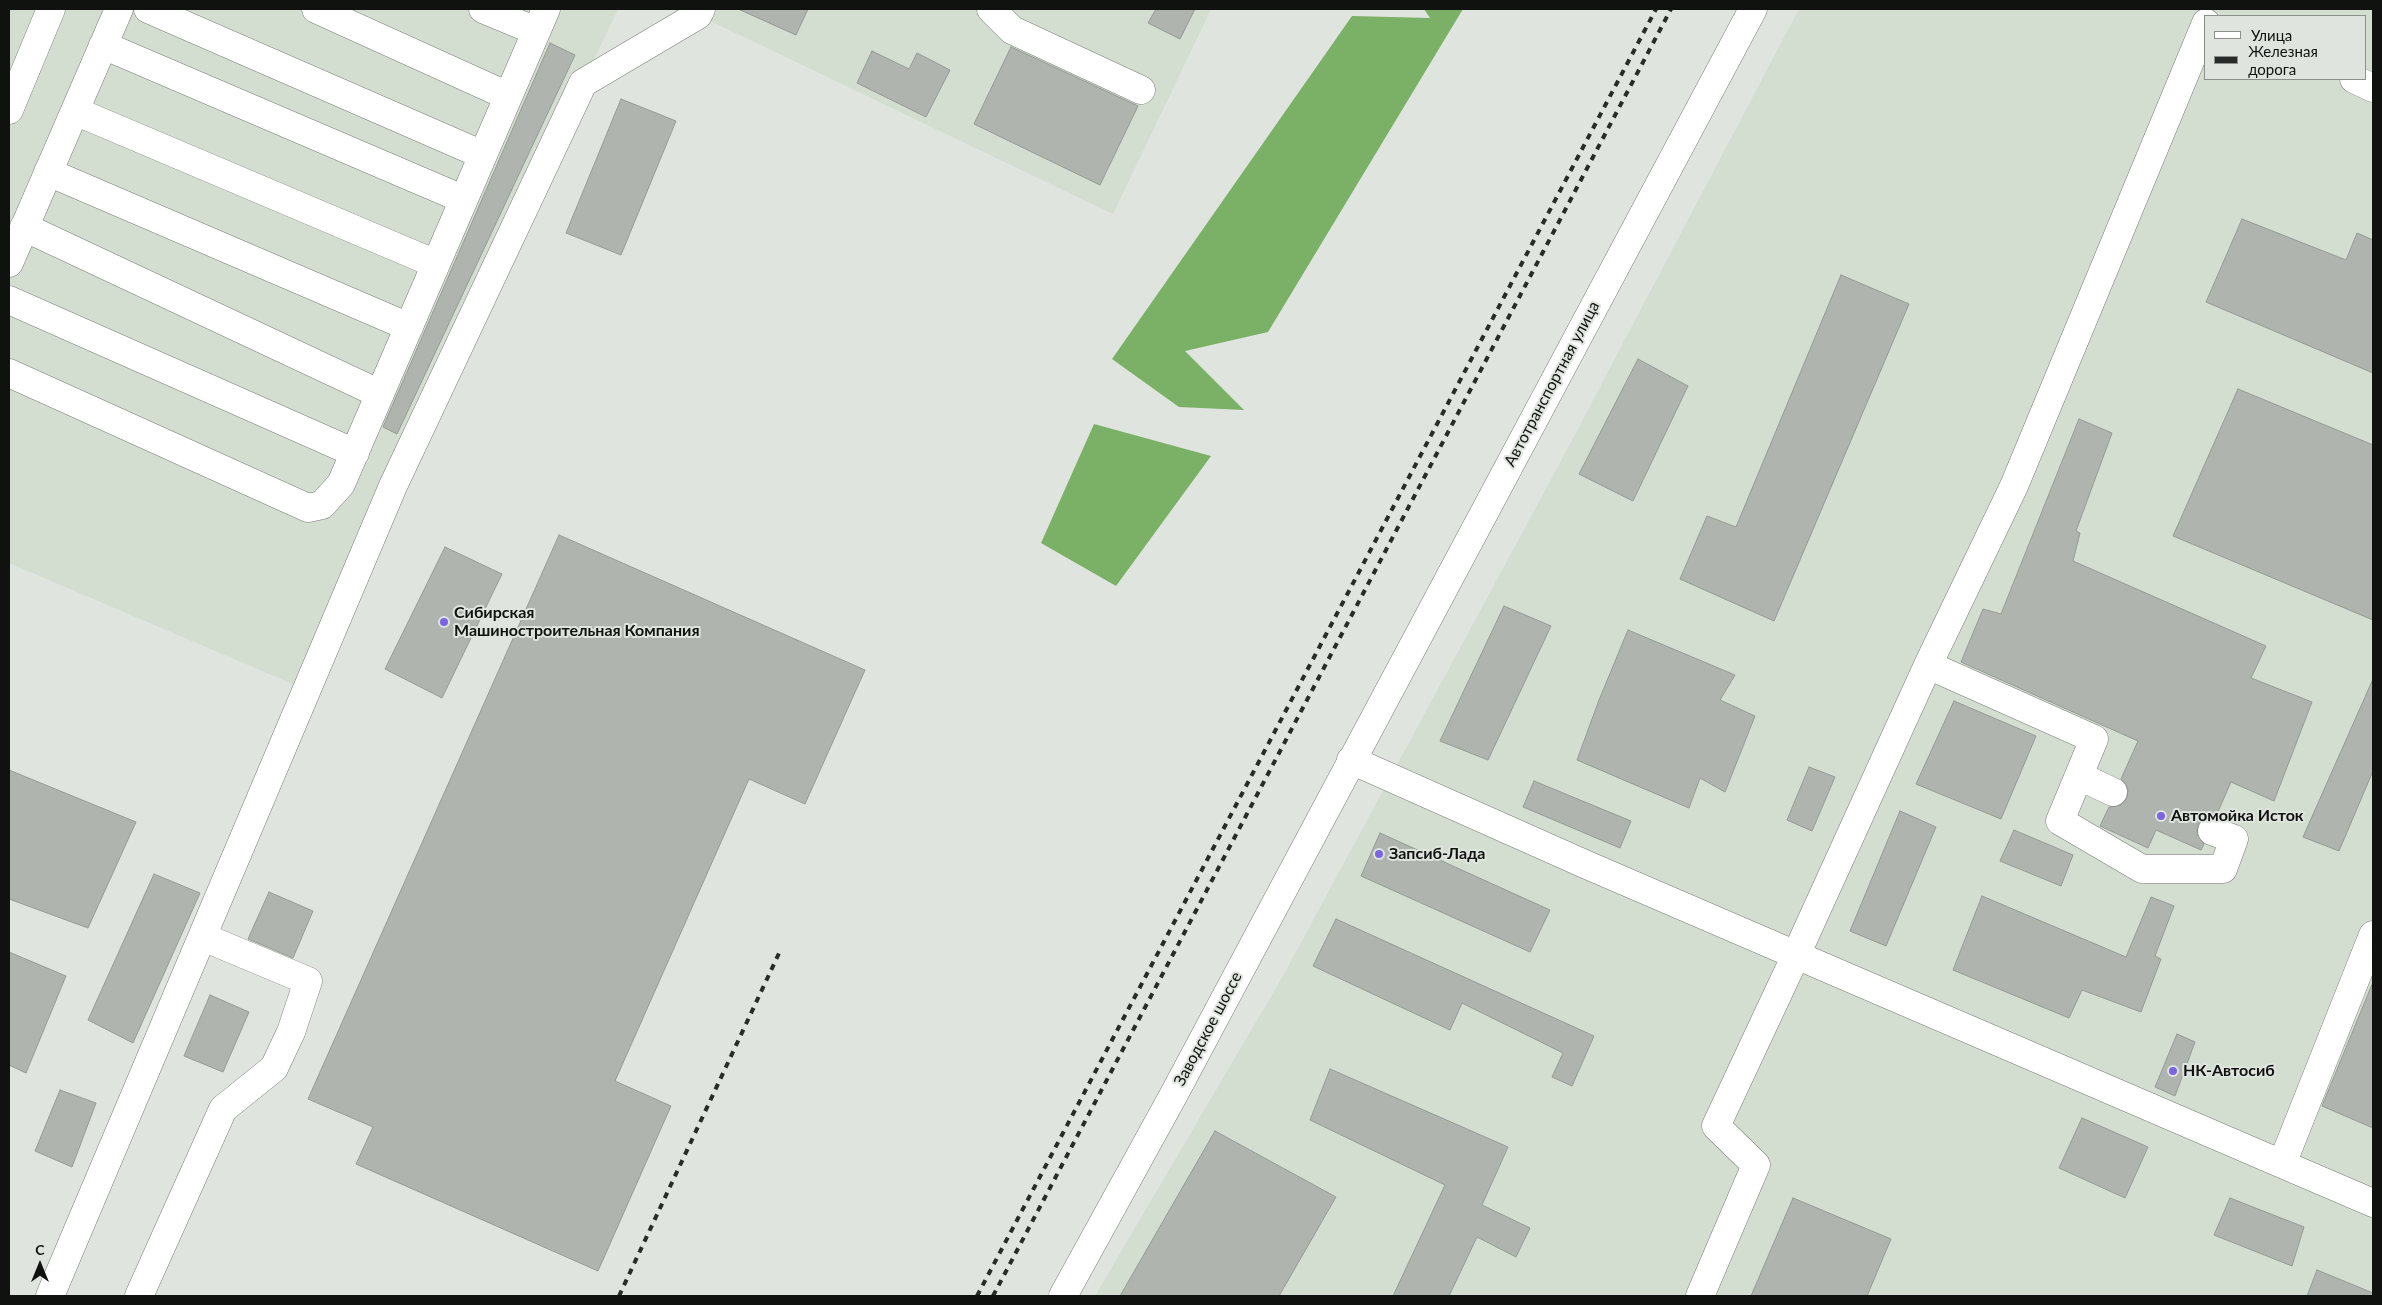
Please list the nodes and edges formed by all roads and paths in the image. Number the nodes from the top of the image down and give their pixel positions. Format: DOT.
graph roads {
  1 [pos="51,9"];
  2 [pos="119,9"];
  3 [pos="148,9"];
  4 [pos="316,9"];
  5 [pos="483,9"];
  6 [pos="701,9"];
  7 [pos="991,9"];
  8 [pos="1753,9"];
  9 [pos="541,20"];
  10 [pos="2204,28"];
  11 [pos="103,45"];
  12 [pos="2356,80"];
  13 [pos="2373,88"];
  14 [pos="1141,90"];
  15 [pos="508,96"];
  16 [pos="9,110"];
  17 [pos="75,111"];
  18 [pos="483,155"];
  19 [pos="48,172"];
  20 [pos="458,197"];
  21 [pos="24,227"];
  22 [pos="9,263"];
  23 [pos="436,264"];
  24 [pos="9,300"];
  25 [pos="409,327"];
  26 [pos="9,373"];
  27 [pos="380,394"];
  28 [pos="355,453"];
  29 [pos="1928,665"];
  30 [pos="1351,760"];
  31 [pos="2079,776"];
  32 [pos="2113,792"];
  33 [pos="2212,831"];
  34 [pos="2373,935"];
  35 [pos="202,937"];
  36 [pos="1796,955"];
  37 [pos="2282,1164"];
  38 [pos="2373,1202"];
  39 [pos="50,1296"];
  40 [pos="139,1296"];
  41 [pos="1064,1296"];
  42 [pos="1700,1296"];
  1 -- 16 [label="main road"];
  2 -- 11 [label="main road"];
  3 -- 18 [label="main road"];
  4 -- 15 [label="main road"];
  5 -- 9 [label="main road"];
  6 -- 35 [label="main road"];
  7 -- 14 [label="main road"];
  8 -- 30 [label="main road, Автотранспортная улица"];
  9 -- 15 [label="main road"];
  10 -- 29 [label="main road"];
  11 -- 17 [label="main road"];
  11 -- 20 [label="main road"];
  12 -- 13 [label="main road"];
  15 -- 18 [label="main road"];
  17 -- 19 [label="main road"];
  17 -- 23 [label="main road"];
  18 -- 23 [label="main road"];
  19 -- 21 [label="main road"];
  19 -- 25 [label="main road"];
  21 -- 22 [label="main road"];
  21 -- 27 [label="main road"];
  23 -- 25 [label="main road"];
  24 -- 28 [label="main road"];
  25 -- 27 [label="main road"];
  26 -- 28 [label="main road"];
  27 -- 28 [label="main road"];
  29 -- 31 [label="main road"];
  29 -- 36 [label="main road"];
  30 -- 36 [label="main road"];
  30 -- 41 [label="main road, Заводское шоссе"];
  31 -- 32 [label="main road"];
  31 -- 33 [label="main road"];
  34 -- 37 [label="main road"];
  35 -- 39 [label="main road"];
  35 -- 40 [label="main road"];
  36 -- 37 [label="main road"];
  36 -- 42 [label="main road"];
  37 -- 38 [label="main road"];
}
